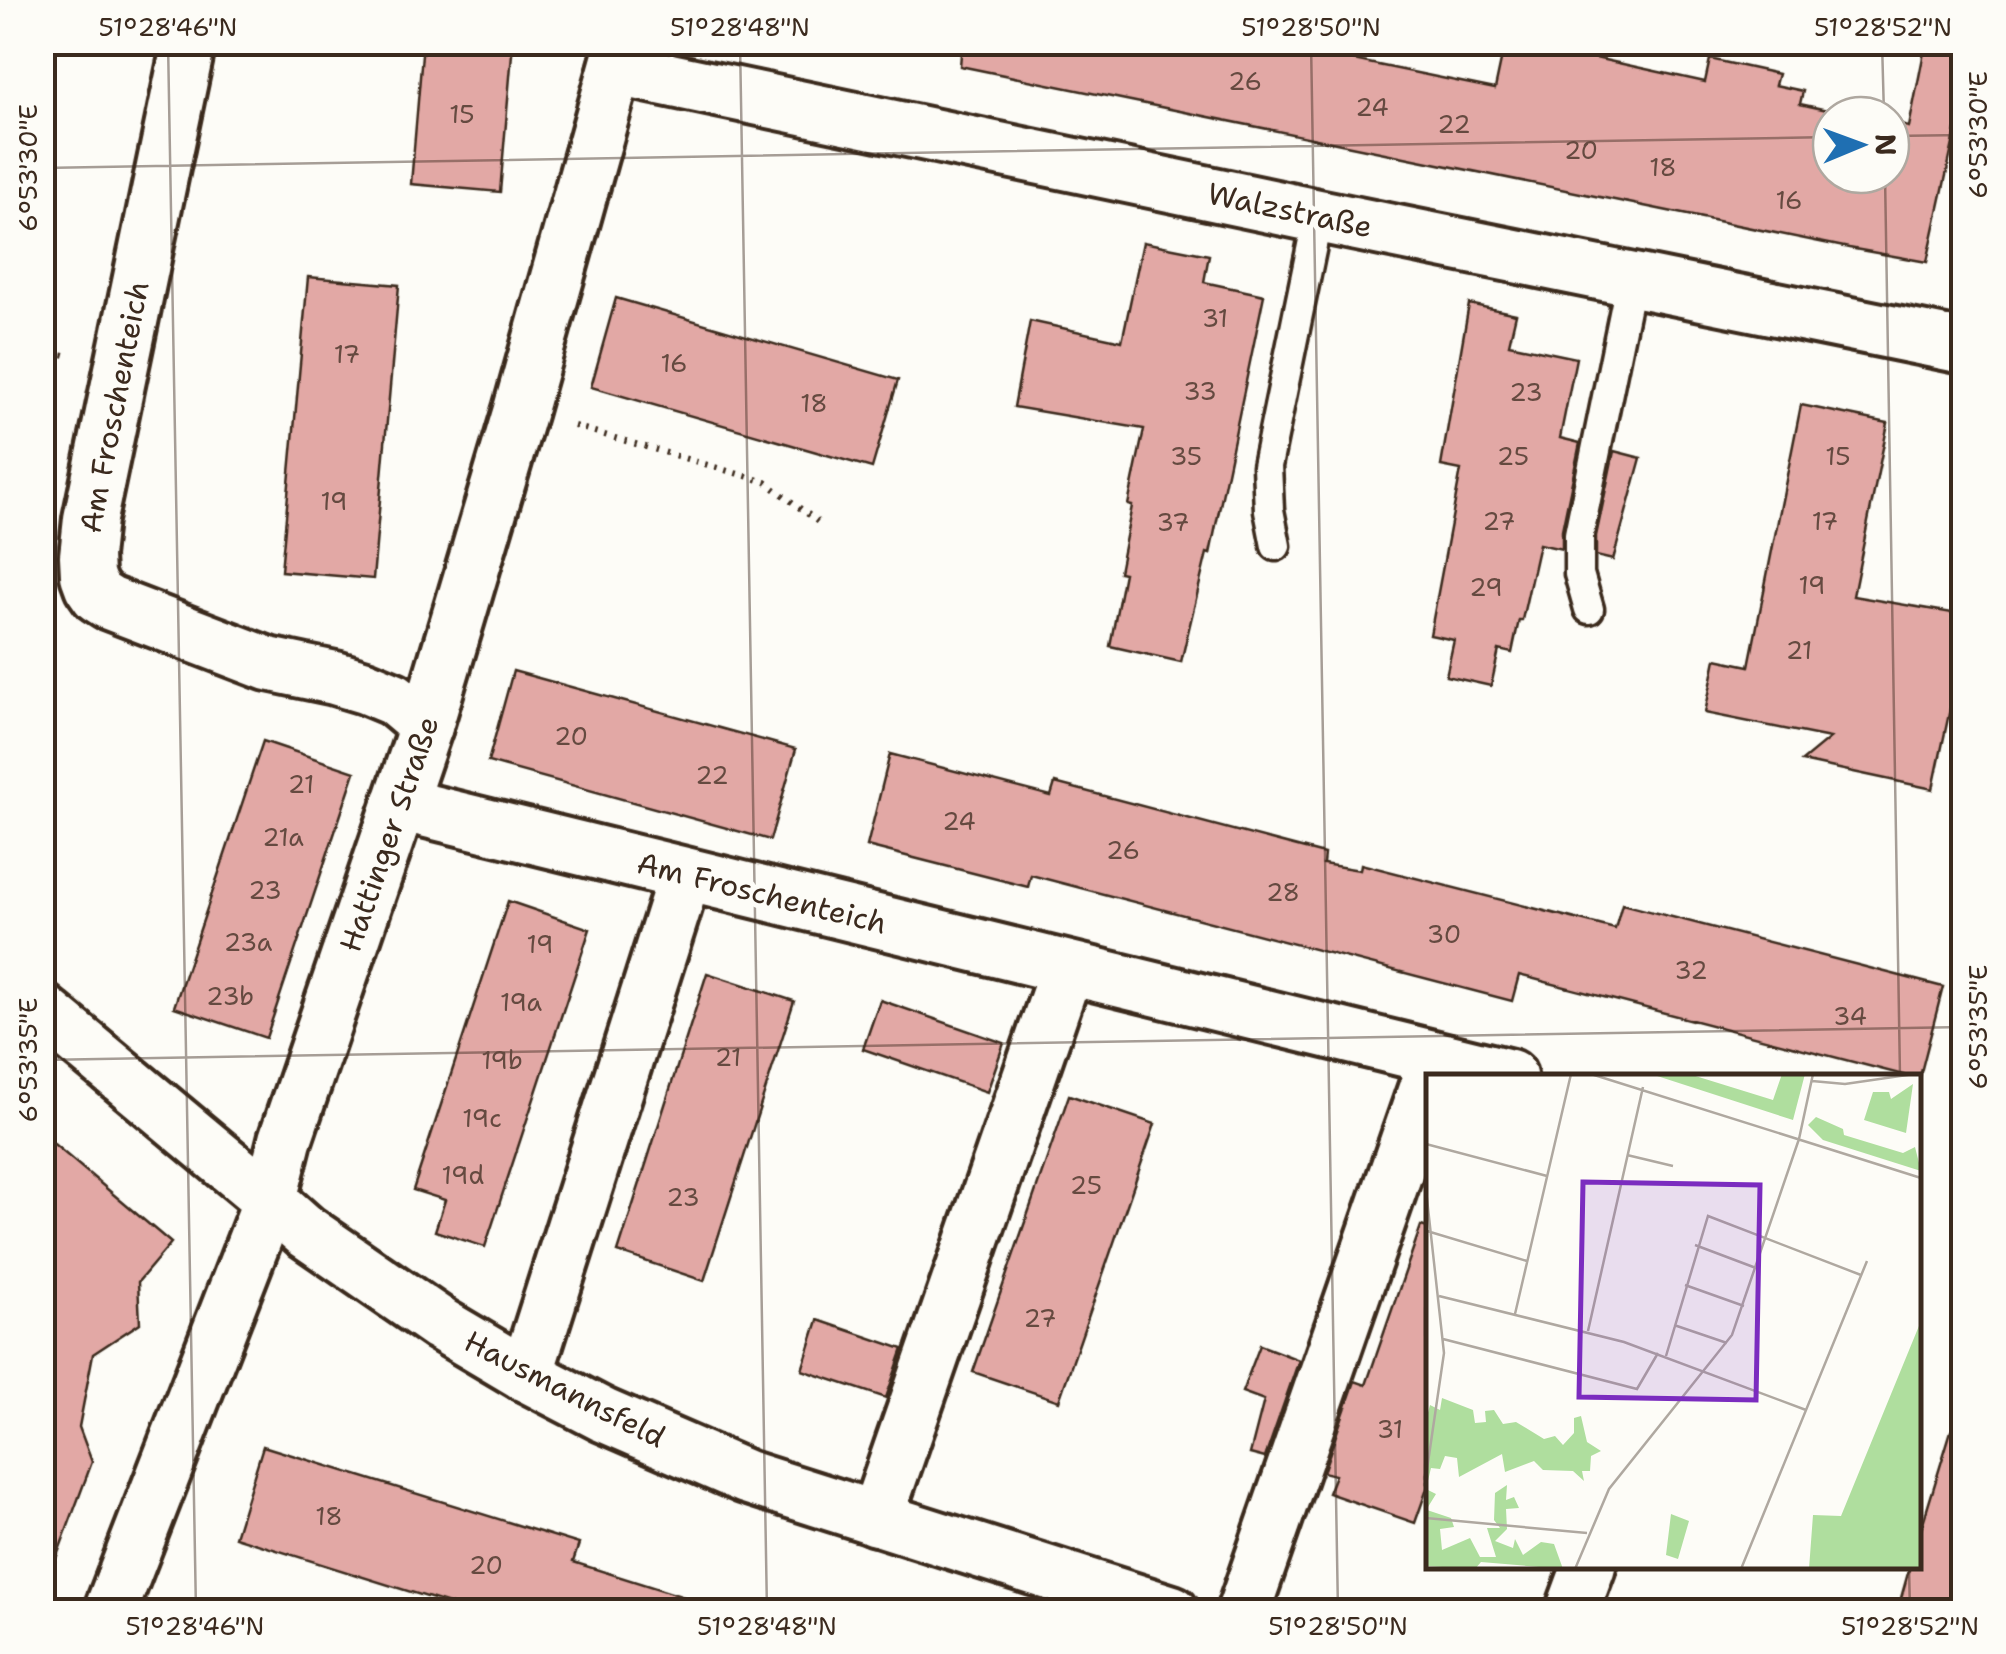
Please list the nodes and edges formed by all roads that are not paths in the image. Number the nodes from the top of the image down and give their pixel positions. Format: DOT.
graph roads {
  1 [pos="189,42"];
  2 [pos="620,56"];
  3 [pos="1318,216"];
  4 [pos="1631,279"];
  5 [pos="1964,347"];
  6 [pos="1276,546"];
  7 [pos="1589,609"];
  8 [pos="426,726"];
  9 [pos="399,804"];
  10 [pos="685,874"];
  11 [pos="1067,968"];
  12 [pos="42,1010"];
  13 [pos="1431,1071"];
  14 [pos="1478,1074"];
  15 [pos="1426,1085"];
  16 [pos="270,1200"];
  17 [pos="526,1375"];
  18 [pos="876,1519"];
  19 [pos="1588,1569"];
  20 [pos="110,1612"];
  21 [pos="1172,1612"];
  22 [pos="1243,1612"];
  23 [pos="1572,1612"];
  1 -- 8 [label="street, Am Froschenteich"];
  2 -- 3 [label="street, Walzstraße"];
  2 -- 8 [label="street, Hattinger Straße"];
  3 -- 4 [label="street, Walzstraße"];
  3 -- 6 [label="lane"];
  4 -- 5 [label="street, Walzstraße"];
  4 -- 7 [label="lane"];
  8 -- 9 [label="street, Hattinger Straße"];
  9 -- 10 [label="street, Am Froschenteich"];
  9 -- 16 [label="street, Hattinger Straße"];
  10 -- 11 [label="street, Am Froschenteich"];
  10 -- 17 [label="street"];
  11 -- 13 [label="street, Am Froschenteich"];
  11 -- 18 [label="street"];
  12 -- 16 [label="street, Hausmannsfeld"];
  13 -- 14 [label="street, Am Froschenteich"];
  15 -- 22 [label="street"];
  16 -- 17 [label="street, Hausmannsfeld"];
  16 -- 20 [label="street, Hattinger Straße"];
  17 -- 18 [label="street, Hausmannsfeld"];
  18 -- 21 [label="street, Hausmannsfeld"];
  19 -- 23 [label="street"];
}
